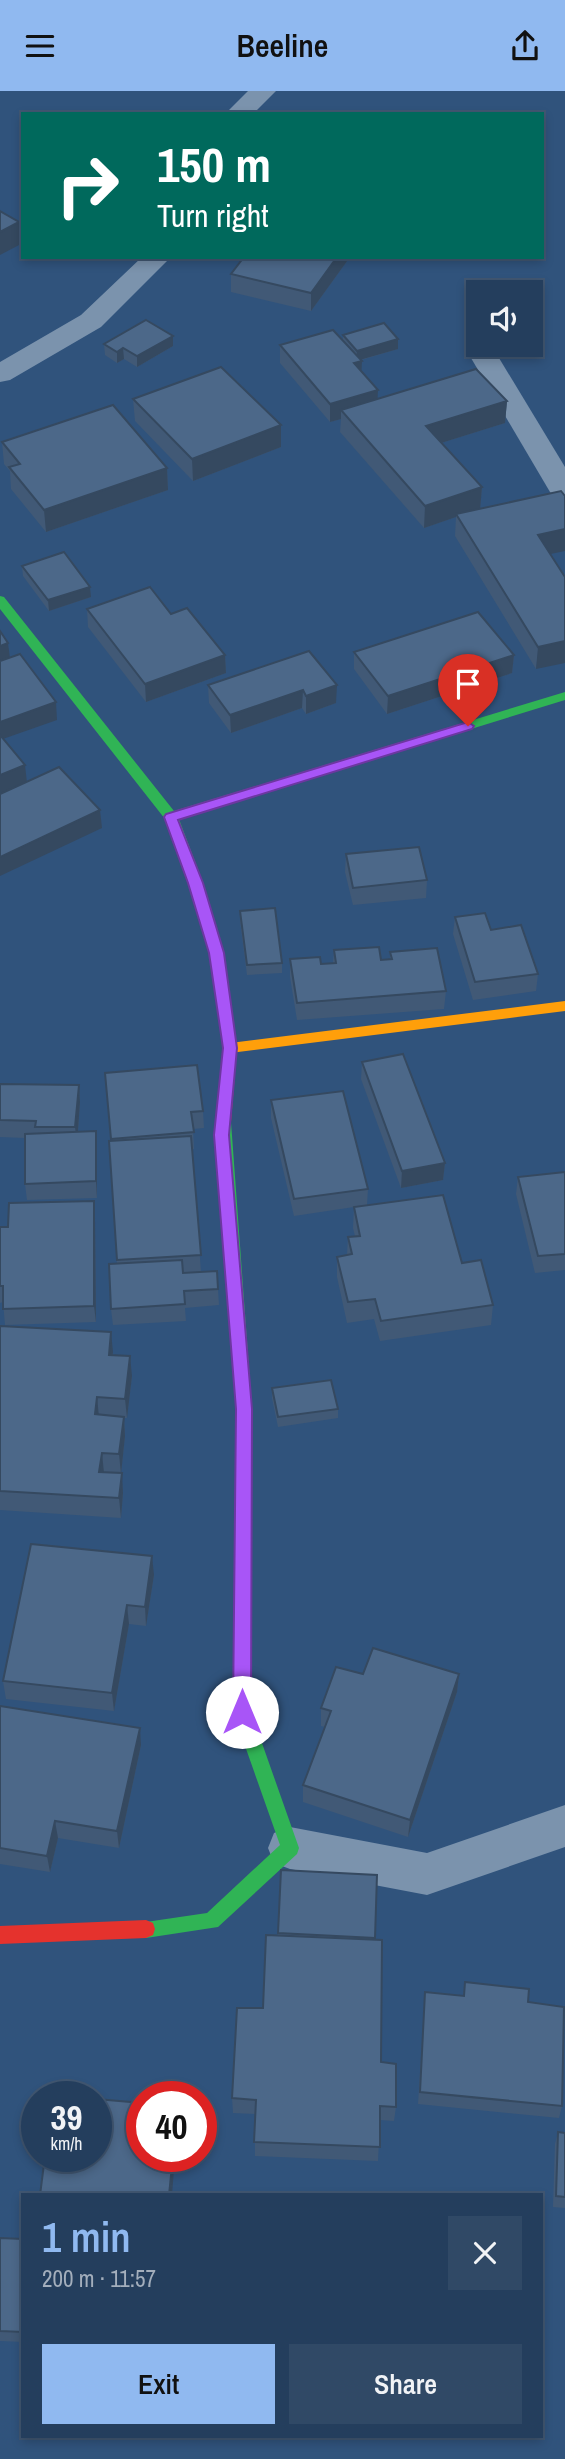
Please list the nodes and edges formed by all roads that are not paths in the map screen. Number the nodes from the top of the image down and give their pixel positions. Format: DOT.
graph roads {
  1 [pos="263,91"];
  2 [pos="240,112"];
  3 [pos="156,259"];
  4 [pos="485,358"];
  5 [pos="0,374"];
  6 [pos="565,492"];
  7 [pos="0,600"];
  8 [pos="565,696"];
  9 [pos="171,817"];
  10 [pos="565,1006"];
  11 [pos="230,1048"];
  12 [pos="565,1826"];
  13 [pos="290,1848"];
  14 [pos="0,1935"];
  1 -- 2 [label="street"];
  3 -- 5 [label="street"];
  4 -- 6 [label="street"];
  7 -- 9 [label="street"];
  8 -- 9 [label="street"];
  9 -- 11 [label="street"];
  10 -- 11 [label="street"];
  11 -- 13 [label="street"];
  12 -- 13 [label="street"];
  13 -- 14 [label="street"];
}
